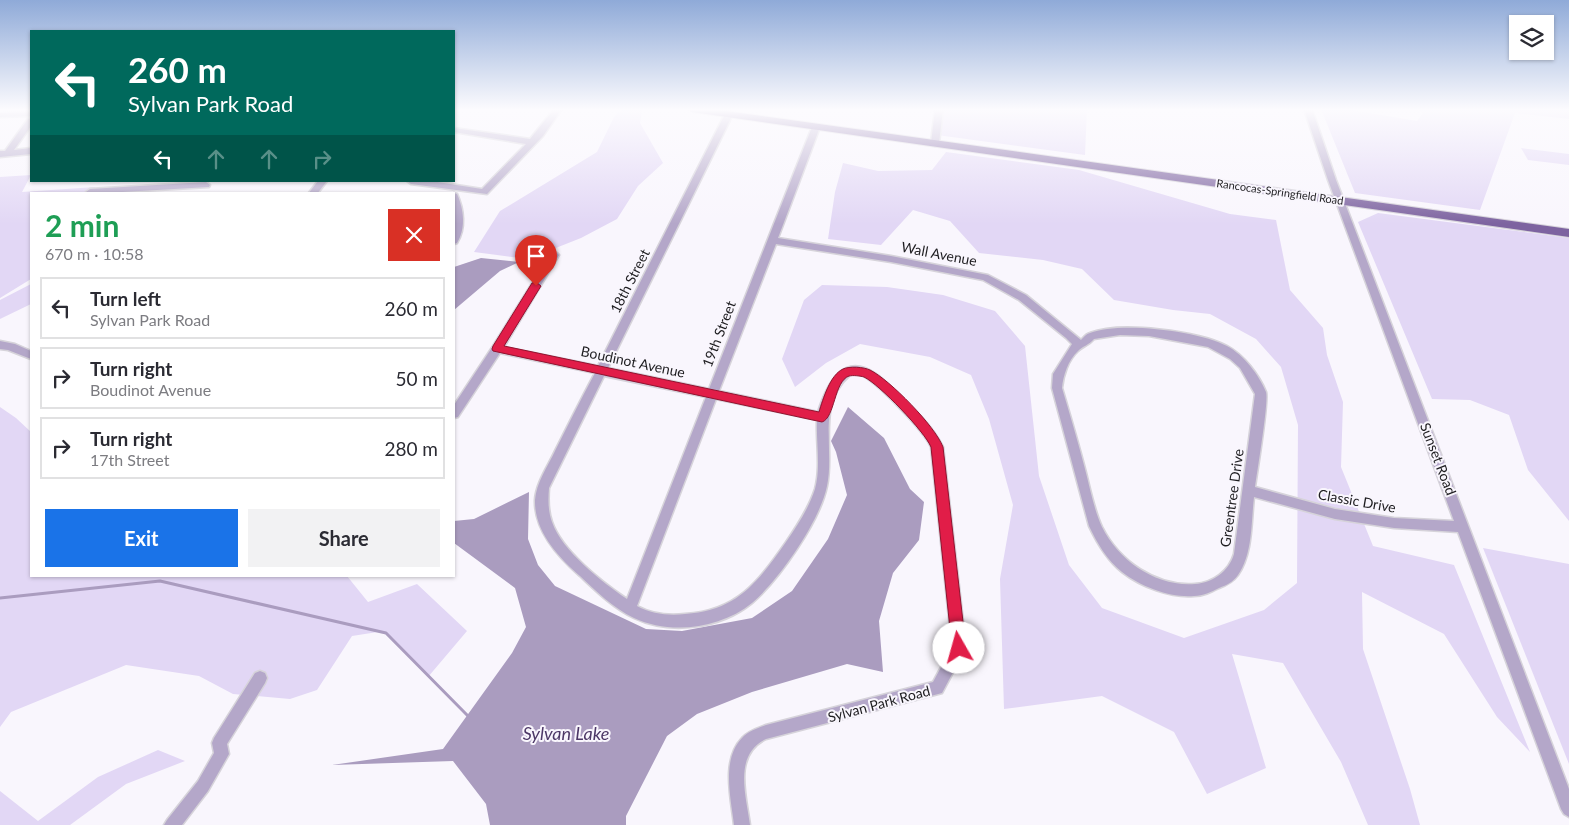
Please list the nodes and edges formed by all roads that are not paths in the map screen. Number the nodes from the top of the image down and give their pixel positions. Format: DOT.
graph roads {
  1 [pos="525,148"];
  2 [pos="712,148"];
  3 [pos="808,148"];
  4 [pos="966,148"];
  5 [pos="1322,148"];
  6 [pos="30,152"];
  7 [pos="4,153"];
  8 [pos="97,182"];
  9 [pos="322,182"];
  10 [pos="415,182"];
  11 [pos="208,183"];
  12 [pos="314,192"];
  13 [pos="452,192"];
  14 [pos="455,192"];
  15 [pos="1340,200"];
  16 [pos="455,203"];
  17 [pos="1569,233"];
  18 [pos="455,239"];
  19 [pos="772,240"];
  20 [pos="554,255"];
  21 [pos="0,344"];
  22 [pos="1080,345"];
  23 [pos="497,349"];
  24 [pos="30,354"];
  25 [pos="601,370"];
  26 [pos="712,394"];
  27 [pos="455,412"];
  28 [pos="822,417"];
  29 [pos="556,460"];
  30 [pos="1249,490"];
  31 [pos="1463,527"];
  32 [pos="630,608"];
  33 [pos="260,678"];
  34 [pos="1569,809"];
  35 [pos="172,825"];
  36 [pos="742,825"];
  1 -- 14 [label="street"];
  2 -- 25 [label="street, 18th Street"];
  3 -- 19 [label="street, 19th Street"];
  4 -- 15 [label="main road, Rancocas-Springfield Road"];
  5 -- 15 [label="street, Sunset Road"];
  6 -- 7 [label="street"];
  8 -- 11 [label="street"];
  9 -- 12 [label="street"];
  10 -- 13 [label="street"];
  15 -- 17 [label="main road, Rancocas-Springfield Road"];
  15 -- 31 [label="street, Sunset Road"];
  16 -- 18 [label="street"];
  19 -- 22 [label="street, Wall Avenue"];
  19 -- 26 [label="street, 19th Street"];
  20 -- 23 [label="street"];
  21 -- 24 [label="street"];
  22 -- 30 [label="street, Greentree Drive"];
  22 -- 30 [label="street, Greentree Drive"];
  23 -- 25 [label="street, Boudinot Avenue"];
  23 -- 27 [label="street"];
  25 -- 26 [label="street, Boudinot Avenue"];
  25 -- 29 [label="street, 18th Street"];
  26 -- 28 [label="street, Boudinot Avenue"];
  26 -- 32 [label="street, 19th Street"];
  28 -- 32 [label="street, Sylvan Park Road"];
  28 -- 36 [label="street, Sylvan Park Road"];
  29 -- 32 [label="street, Sylvan Park Road"];
  30 -- 31 [label="street, Classic Drive"];
  31 -- 34 [label="street, Sunset Road"];
  33 -- 35 [label="street"];
}
